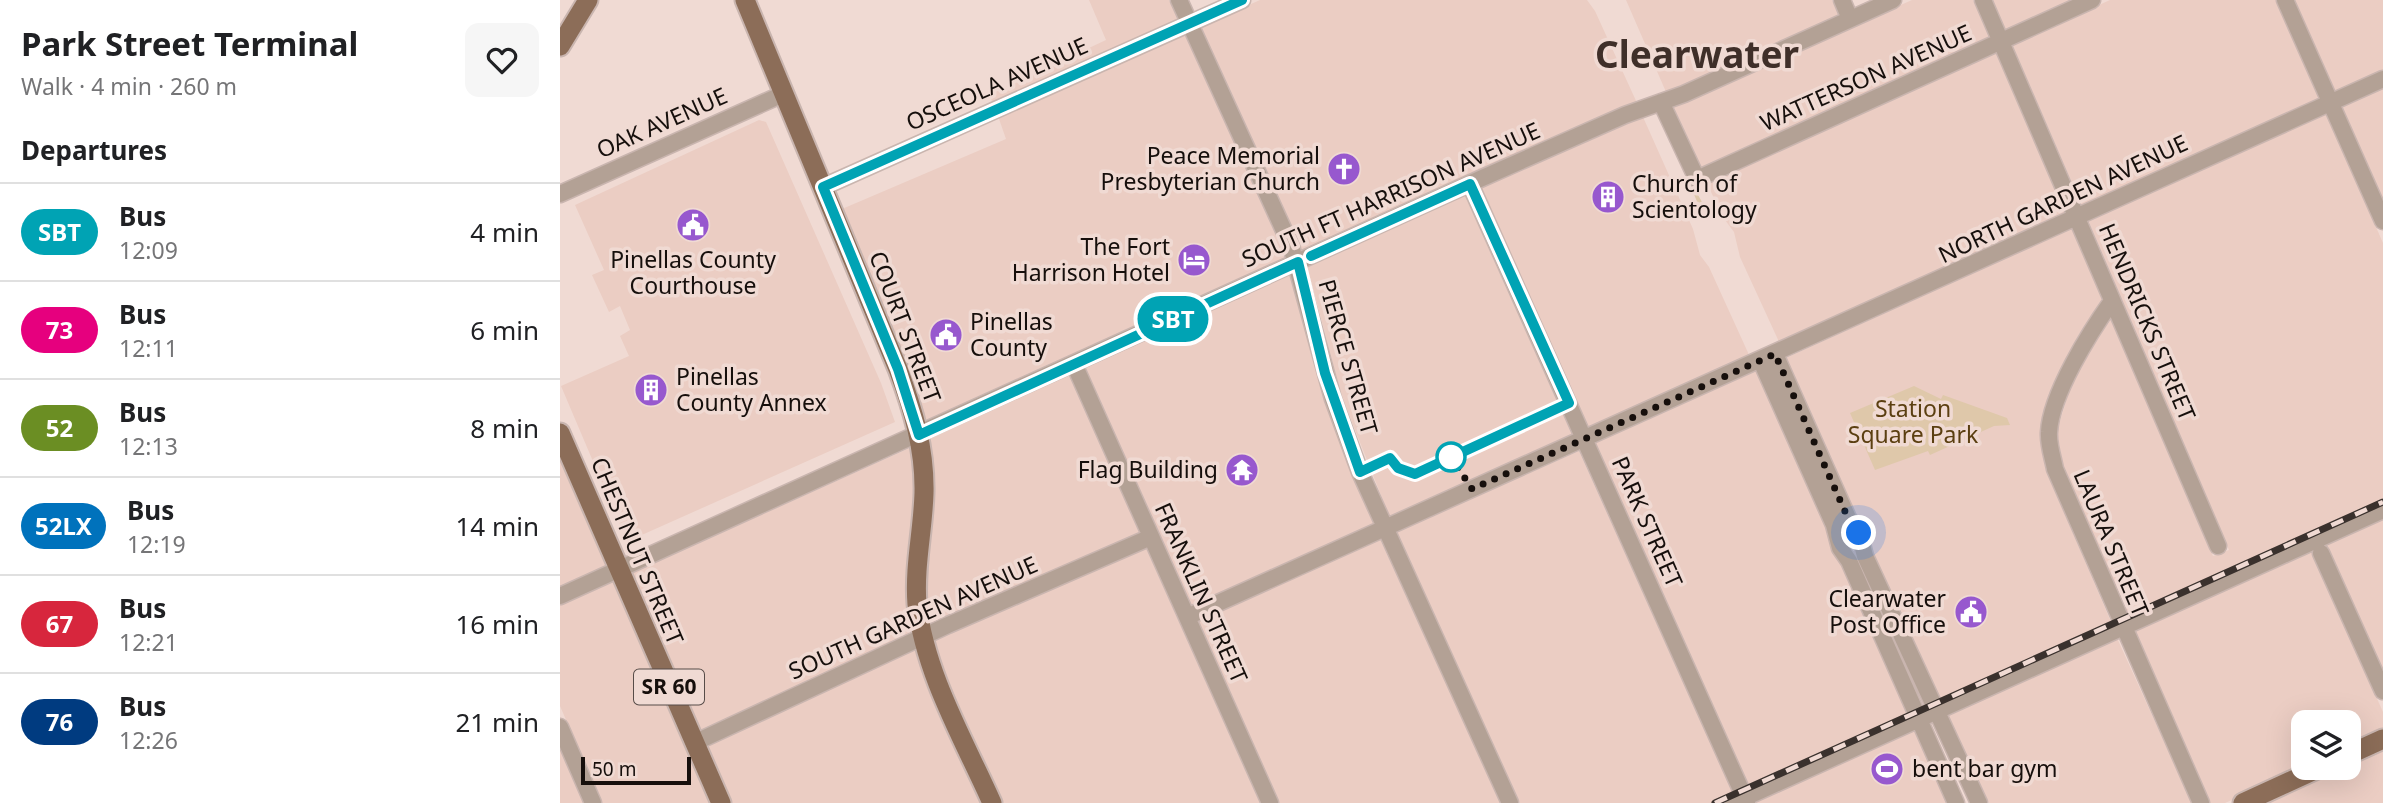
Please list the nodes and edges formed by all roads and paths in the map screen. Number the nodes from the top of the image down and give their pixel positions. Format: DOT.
graph roads {
  1 [pos="588,0"];
  2 [pos="735,0"];
  3 [pos="746,0"];
  4 [pos="1178,0"];
  5 [pos="1242,0"];
  6 [pos="1842,0"];
  7 [pos="1893,0"];
  8 [pos="1983,0"];
  9 [pos="2092,0"];
  10 [pos="2285,0"];
  11 [pos="1850,19"];
  12 [pos="1189,23"];
  13 [pos="2001,41"];
  14 [pos="560,46"];
  15 [pos="2383,79"];
  16 [pos="783,94"];
  17 [pos="2330,103"];
  18 [pos="1654,104"];
  19 [pos="1470,184"];
  20 [pos="823,187"];
  21 [pos="560,194"];
  22 [pos="2077,216"];
  23 [pos="2383,221"];
  24 [pos="1298,262"];
  25 [pos="2112,301"];
  26 [pos="1768,358"];
  27 [pos="1074,364"];
  28 [pos="560,433"];
  29 [pos="919,435"];
  30 [pos="1585,439"];
  31 [pos="2383,510"];
  32 [pos="1385,528"];
  33 [pos="1151,537"];
  34 [pos="2218,546"];
  35 [pos="2321,553"];
  36 [pos="618,570"];
  37 [pos="560,596"];
  38 [pos="1187,617"];
  39 [pos="2122,628"];
  40 [pos="923,637"];
  41 [pos="2383,691"];
  42 [pos="1937,711"];
  43 [pos="1920,719"];
  44 [pos="560,727"];
  45 [pos="2383,739"];
  46 [pos="694,743"];
  47 [pos="2361,749"];
  48 [pos="2293,780"];
  49 [pos="1742,801"];
  50 [pos="593,803"];
  51 [pos="721,803"];
  52 [pos="992,803"];
  53 [pos="1270,803"];
  54 [pos="1510,803"];
  55 [pos="1956,803"];
  56 [pos="1979,803"];
  57 [pos="2201,803"];
  58 [pos="2243,803"];
  1 -- 14 [label="main road"];
  2 -- 16 [label="main road"];
  3 -- 16 [label="main road, COURT STREET"];
  4 -- 12 [label="street, PIERCE STREET"];
  5 -- 12 [label="street, OSCEOLA AVENUE"];
  6 -- 11 [label="street"];
  7 -- 11 [label="street, SOUTH FT HARRISON AVENUE"];
  8 -- 13 [label="street, HENDRICKS STREET"];
  9 -- 13 [label="street, WATTERSON AVENUE"];
  10 -- 17 [label="street"];
  11 -- 18 [label="street, SOUTH FT HARRISON AVENUE"];
  12 -- 20 [label="street, OSCEOLA AVENUE"];
  12 -- 24 [label="street, PIERCE STREET"];
  13 -- 18 [label="street, WATTERSON AVENUE"];
  13 -- 22 [label="street, HENDRICKS STREET"];
  15 -- 17 [label="street, NORTH GARDEN AVENUE"];
  16 -- 20 [label="main road, COURT STREET"];
  16 -- 21 [label="street, OAK AVENUE"];
  17 -- 22 [label="street, NORTH GARDEN AVENUE"];
  17 -- 23 [label="street"];
  18 -- 19 [label="street, SOUTH FT HARRISON AVENUE"];
  19 -- 24 [label="street, SOUTH FT HARRISON AVENUE"];
  19 -- 30 [label="street, PARK STREET"];
  20 -- 29 [label="main road, COURT STREET"];
  22 -- 25 [label="street, HENDRICKS STREET"];
  22 -- 26 [label="street, NORTH GARDEN AVENUE"];
  24 -- 27 [label="street, SOUTH FT HARRISON AVENUE"];
  24 -- 32 [label="street, PIERCE STREET"];
  25 -- 34 [label="street, HENDRICKS STREET"];
  25 -- 39 [label="street, LAURA STREET"];
  26 -- 30 [label="street"];
  26 -- 42 [label="street"];
  26 -- 43 [label="street"];
  27 -- 29 [label="street, SOUTH FT HARRISON AVENUE"];
  27 -- 33 [label="street, FRANKLIN STREET"];
  28 -- 36 [label="main road, CHESTNUT STREET / SR 60"];
  29 -- 36 [label="street, SOUTH FT HARRISON AVENUE"];
  29 -- 40 [label="main road, COURT STREET"];
  30 -- 32 [label="street"];
  30 -- 49 [label="street, PARK STREET"];
  31 -- 39 [label="street"];
  32 -- 38 [label="street"];
  32 -- 54 [label="street, PIERCE STREET"];
  33 -- 38 [label="street, FRANKLIN STREET"];
  33 -- 40 [label="street, SOUTH GARDEN AVENUE"];
  35 -- 41 [label="street"];
  36 -- 37 [label="street, SOUTH FT HARRISON AVENUE"];
  36 -- 46 [label="main road, CHESTNUT STREET / SR 60"];
  38 -- 53 [label="street, FRANKLIN STREET"];
  39 -- 42 [label="street"];
  39 -- 57 [label="street, LAURA STREET"];
  40 -- 46 [label="street, SOUTH GARDEN AVENUE"];
  40 -- 52 [label="main road, COURT STREET"];
  42 -- 43 [label="street"];
  42 -- 56 [label="street"];
  43 -- 49 [label="street"];
  43 -- 55 [label="street"];
  44 -- 50 [label="street"];
  45 -- 47 [label="main road"];
  46 -- 51 [label="main road, CHESTNUT STREET / SR 60"];
  48 -- 58 [label="main road"];
}
